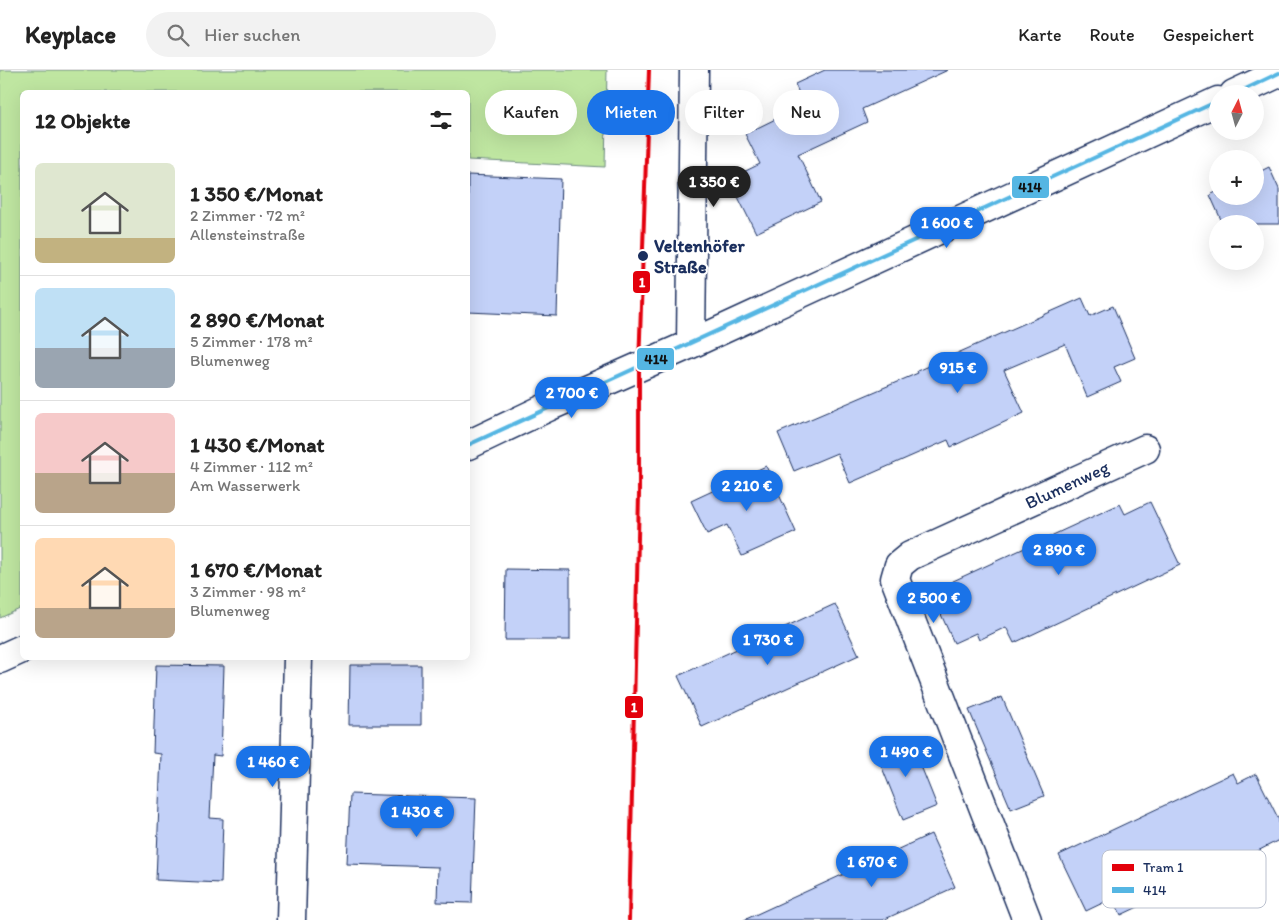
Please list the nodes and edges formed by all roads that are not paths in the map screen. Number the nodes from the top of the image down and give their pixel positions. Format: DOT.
graph roads {
  1 [pos="694,70"];
  2 [pos="1279,73"];
  3 [pos="1253,85"];
  4 [pos="1209,105"];
  5 [pos="692,344"];
  6 [pos="470,444"];
  7 [pos="1145,450"];
  8 [pos="20,650"];
  9 [pos="0,659"];
  10 [pos="298,660"];
  11 [pos="291,920"];
  12 [pos="1027,920"];
  1 -- 5 [label="street"];
  2 -- 3 [label="street"];
  4 -- 5 [label="street"];
  5 -- 6 [label="street"];
  7 -- 12 [label="street, Blumenweg"];
  8 -- 9 [label="street"];
  10 -- 11 [label="street"];
}
